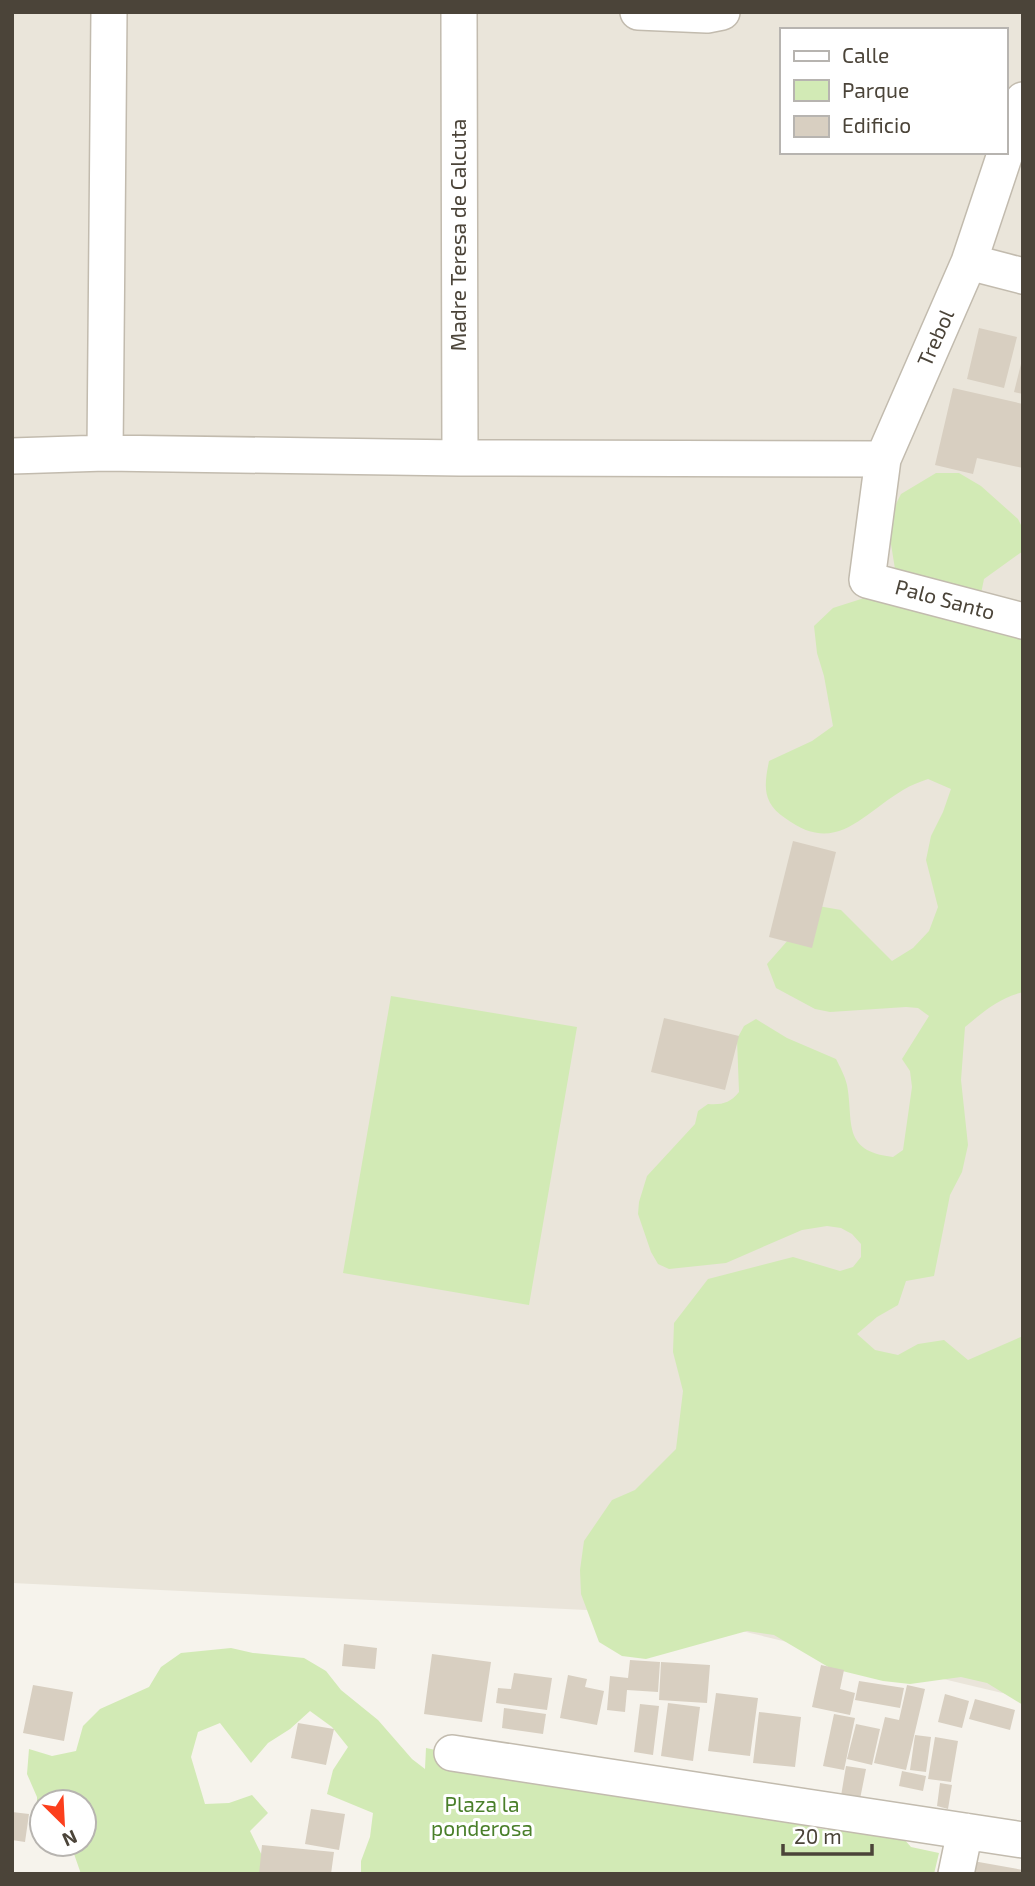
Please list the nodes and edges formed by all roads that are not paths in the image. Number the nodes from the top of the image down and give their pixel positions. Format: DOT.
graph roads {
  1 [pos="109,12"];
  2 [pos="459,12"];
  3 [pos="638,12"];
  4 [pos="722,12"];
  5 [pos="1023,100"];
  6 [pos="1007,149"];
  7 [pos="1005,154"];
  8 [pos="970,262"];
  9 [pos="1023,276"];
  10 [pos="105,453"];
  11 [pos="12,456"];
  12 [pos="460,458"];
  13 [pos="883,459"];
  14 [pos="867,580"];
  15 [pos="1023,621"];
  16 [pos="452,1753"];
  17 [pos="965,1831"];
  18 [pos="1023,1840"];
  19 [pos="956,1874"];
  1 -- 10 [label="street"];
  2 -- 12 [label="street, Madre Teresa de Calcuta"];
  3 -- 4 [label="street"];
  5 -- 6 [label="street, Trebol"];
  7 -- 8 [label="street, Trebol"];
  8 -- 9 [label="street"];
  8 -- 13 [label="street, Trebol"];
  10 -- 11 [label="street"];
  10 -- 12 [label="street"];
  12 -- 13 [label="street"];
  13 -- 14 [label="street, Trebol"];
  14 -- 15 [label="street, Palo Santo"];
  16 -- 17 [label="street"];
  17 -- 18 [label="street"];
  17 -- 19 [label="street"];
}
